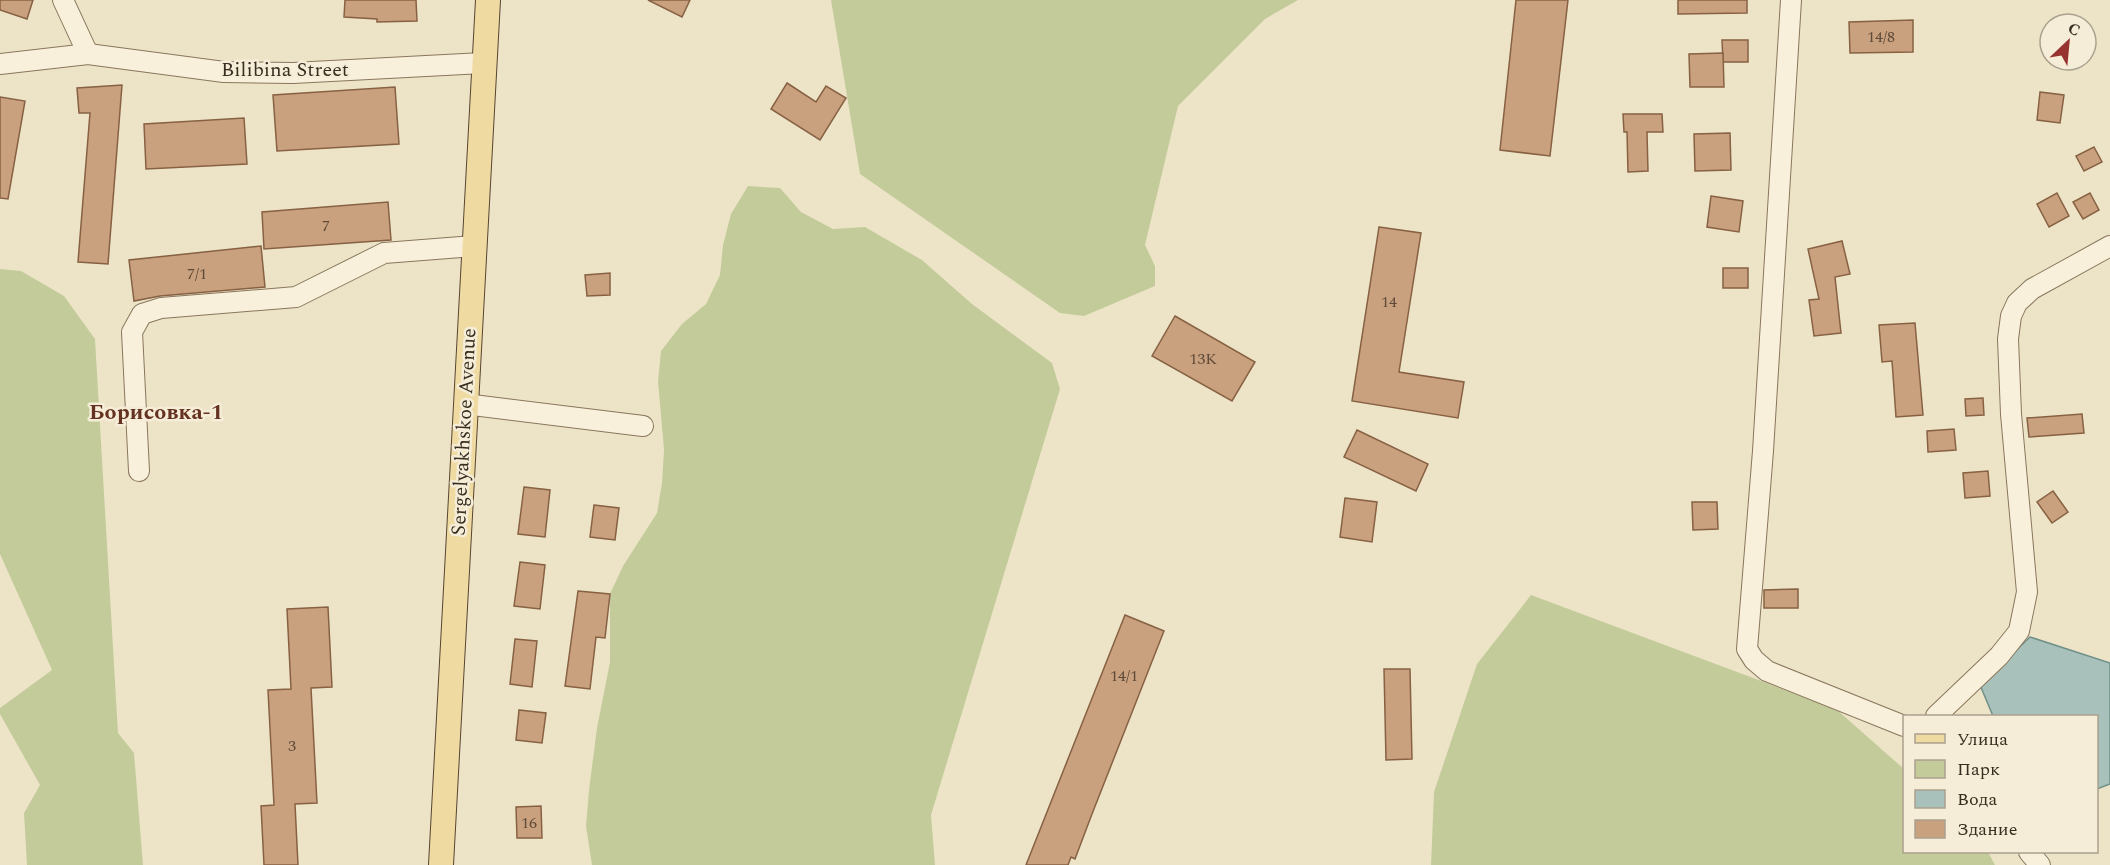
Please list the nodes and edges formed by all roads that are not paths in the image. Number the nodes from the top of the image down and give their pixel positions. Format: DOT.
graph roads {
  1 [pos="63,0"];
  2 [pos="488,0"];
  3 [pos="1791,0"];
  4 [pos="88,54"];
  5 [pos="483,63"];
  6 [pos="0,64"];
  7 [pos="474,246"];
  8 [pos="2110,246"];
  9 [pos="465,404"];
  10 [pos="643,426"];
  11 [pos="139,471"];
  12 [pos="1938,715"];
  13 [pos="1903,725"];
  14 [pos="2030,853"];
  15 [pos="441,865"];
  16 [pos="2040,865"];
  1 -- 4 [label="street"];
  2 -- 5 [label="main road, Sergelyakhskoe Avenue"];
  3 -- 13 [label="street"];
  4 -- 5 [label="street, Bilibina Street"];
  4 -- 6 [label="street, Bilibina Street"];
  5 -- 7 [label="main road, Sergelyakhskoe Avenue"];
  7 -- 9 [label="main road, Sergelyakhskoe Avenue"];
  7 -- 11 [label="street"];
  8 -- 12 [label="street"];
  9 -- 10 [label="street"];
  9 -- 15 [label="main road, Sergelyakhskoe Avenue"];
  14 -- 16 [label="street"];
}
